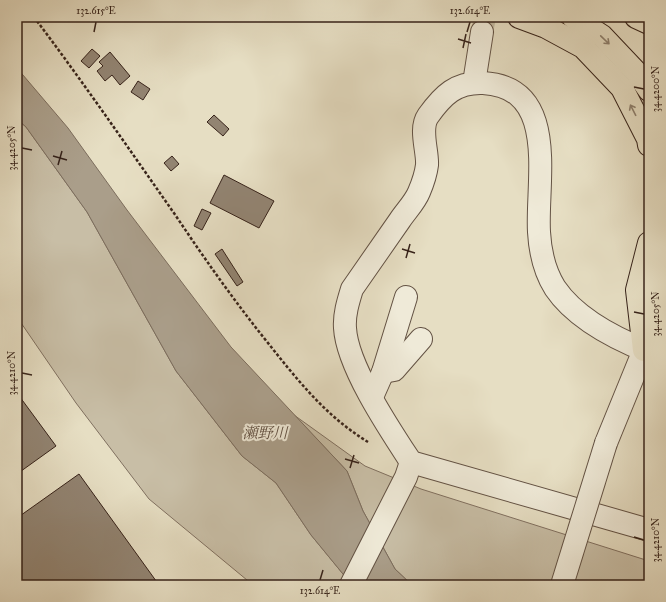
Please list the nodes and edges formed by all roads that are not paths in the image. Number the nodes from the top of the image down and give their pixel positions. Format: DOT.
graph roads {
  1 [pos="519,17"];
  2 [pos="574,17"];
  3 [pos="636,17"];
  4 [pos="649,23"];
  5 [pos="482,32"];
  6 [pos="474,83"];
  7 [pos="649,90"];
  8 [pos="649,146"];
  9 [pos="649,243"];
  10 [pos="406,298"];
  11 [pos="421,339"];
  12 [pos="647,348"];
  13 [pos="383,372"];
  14 [pos="372,397"];
  15 [pos="408,469"];
  16 [pos="649,530"];
  17 [pos="351,585"];
  18 [pos="562,585"];
  8 -- 1 [label="highway, one-way"];
  2 -- 7 [label="highway, one-way"];
  3 -- 4 [label="highway"];
  5 -- 6 [label="street"];
  6 -- 12 [label="street"];
  6 -- 14 [label="street"];
  9 -- 12 [label="highway"];
  10 -- 13 [label="street"];
  11 -- 13 [label="street"];
  12 -- 18 [label="street, bridge"];
  13 -- 14 [label="street"];
  14 -- 15 [label="street"];
  15 -- 16 [label="street"];
  15 -- 17 [label="street"];
}
